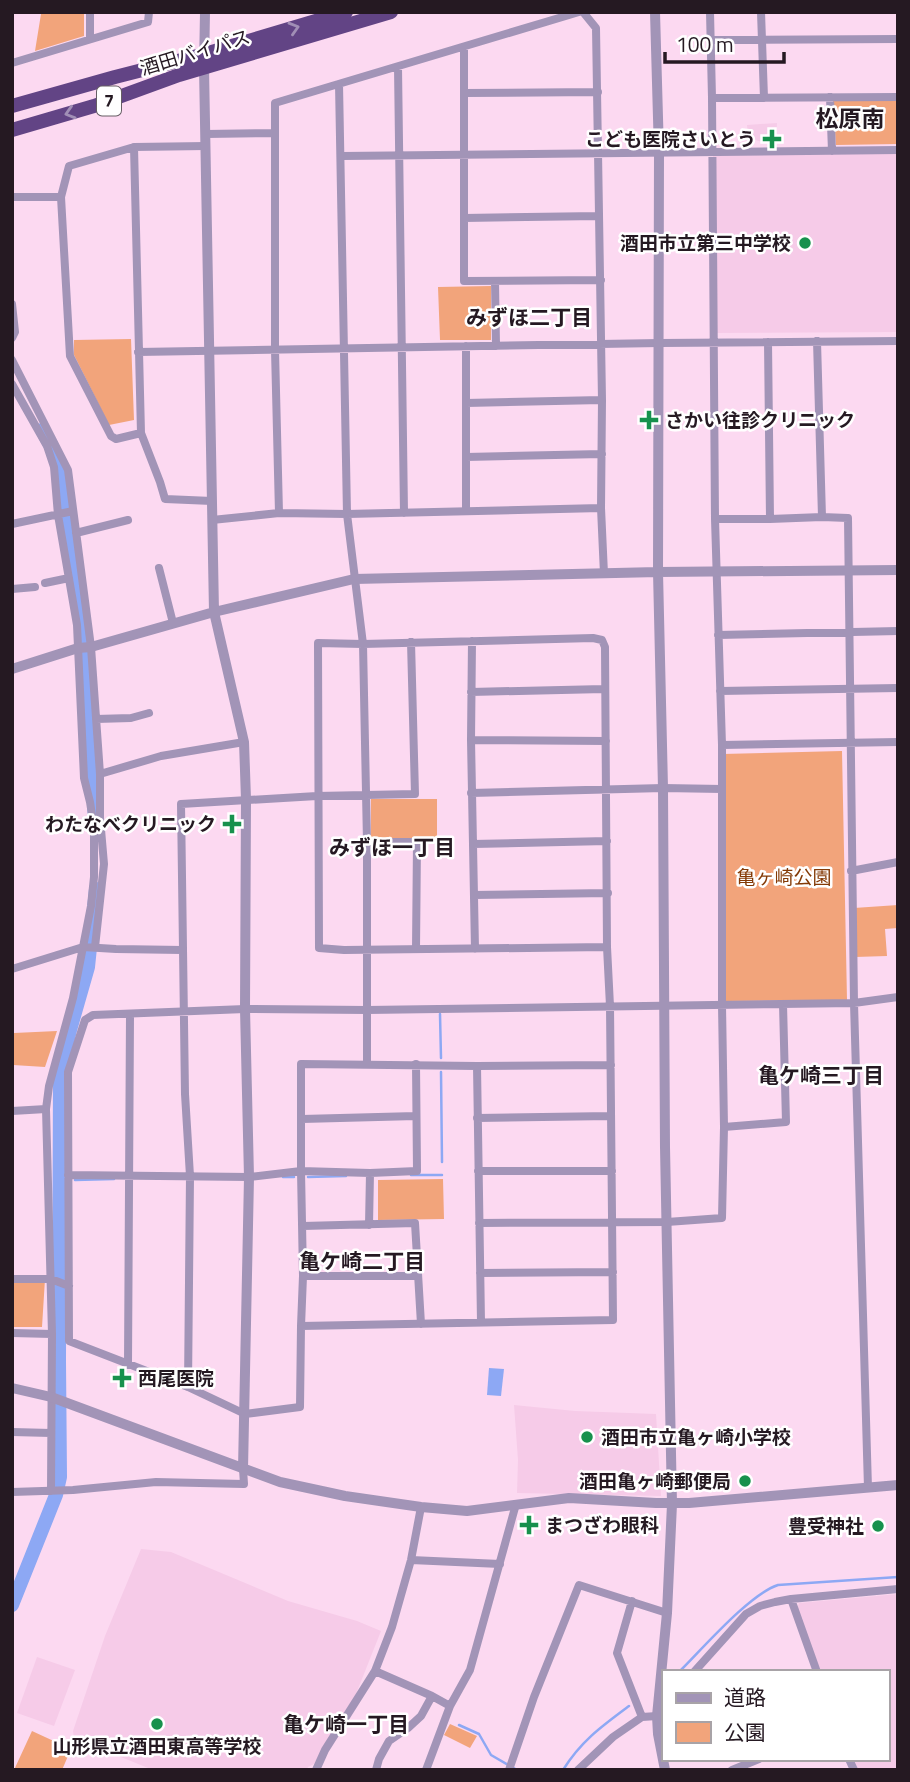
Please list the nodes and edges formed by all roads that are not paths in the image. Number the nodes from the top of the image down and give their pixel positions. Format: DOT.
graph roads {
  1 [pos="90,12"];
  2 [pos="149,12"];
  3 [pos="205,12"];
  4 [pos="346,12"];
  5 [pos="391,12"];
  6 [pos="581,12"];
  7 [pos="655,12"];
  8 [pos="710,12"];
  9 [pos="761,12"];
  10 [pos="90,39"];
  11 [pos="898,39"];
  12 [pos="711,40"];
  13 [pos="762,40"];
  14 [pos="464,47"];
  15 [pos="205,61"];
  16 [pos="12,63"];
  17 [pos="398,67"];
  18 [pos="340,83"];
  19 [pos="598,92"];
  20 [pos="464,93"];
  21 [pos="830,97"];
  22 [pos="898,97"];
  23 [pos="712,98"];
  24 [pos="764,98"];
  25 [pos="12,106"];
  26 [pos="12,131"];
  27 [pos="275,132"];
  28 [pos="206,134"];
  29 [pos="206,146"];
  30 [pos="134,147"];
  31 [pos="898,150"];
  32 [pos="832,151"];
  33 [pos="712,152"];
  34 [pos="599,153"];
  35 [pos="659,153"];
  36 [pos="400,155"];
  37 [pos="464,155"];
  38 [pos="342,156"];
  39 [pos="12,197"];
  40 [pos="61,198"];
  41 [pos="598,216"];
  42 [pos="464,218"];
  43 [pos="601,280"];
  44 [pos="495,281"];
  45 [pos="12,304"];
  46 [pos="12,338"];
  47 [pos="817,341"];
  48 [pos="898,341"];
  49 [pos="660,342"];
  50 [pos="713,342"];
  51 [pos="768,342"];
  52 [pos="496,345"];
  53 [pos="601,345"];
  54 [pos="466,346"];
  55 [pos="402,347"];
  56 [pos="344,348"];
  57 [pos="275,349"];
  58 [pos="209,351"];
  59 [pos="138,352"];
  60 [pos="12,360"];
  61 [pos="12,384"];
  62 [pos="602,400"];
  63 [pos="466,403"];
  64 [pos="141,433"];
  65 [pos="602,454"];
  66 [pos="466,457"];
  67 [pos="212,501"];
  68 [pos="601,508"];
  69 [pos="72,511"];
  70 [pos="466,511"];
  71 [pos="279,513"];
  72 [pos="404,513"];
  73 [pos="347,514"];
  74 [pos="58,515"];
  75 [pos="822,517"];
  76 [pos="715,519"];
  77 [pos="770,519"];
  78 [pos="128,520"];
  79 [pos="212,520"];
  80 [pos="12,524"];
  81 [pos="76,533"];
  82 [pos="159,568"];
  83 [pos="898,570"];
  84 [pos="848,571"];
  85 [pos="658,572"];
  86 [pos="716,572"];
  87 [pos="604,574"];
  88 [pos="69,578"];
  89 [pos="354,579"];
  90 [pos="45,583"];
  91 [pos="35,587"];
  92 [pos="12,589"];
  93 [pos="214,612"];
  94 [pos="173,623"];
  95 [pos="898,631"];
  96 [pos="849,632"];
  97 [pos="718,635"];
  98 [pos="472,641"];
  99 [pos="411,642"];
  100 [pos="363,644"];
  101 [pos="91,647"];
  102 [pos="78,648"];
  103 [pos="12,669"];
  104 [pos="849,688"];
  105 [pos="898,688"];
  106 [pos="604,689"];
  107 [pos="720,691"];
  108 [pos="471,692"];
  109 [pos="149,713"];
  110 [pos="96,719"];
  111 [pos="471,740"];
  112 [pos="606,741"];
  113 [pos="244,742"];
  114 [pos="898,742"];
  115 [pos="849,743"];
  116 [pos="722,745"];
  117 [pos="100,774"];
  118 [pos="663,789"];
  119 [pos="722,789"];
  120 [pos="606,790"];
  121 [pos="471,793"];
  122 [pos="367,795"];
  123 [pos="317,796"];
  124 [pos="246,800"];
  125 [pos="607,841"];
  126 [pos="367,842"];
  127 [pos="472,844"];
  128 [pos="898,862"];
  129 [pos="852,871"];
  130 [pos="608,893"];
  131 [pos="474,895"];
  132 [pos="83,947"];
  133 [pos="95,947"];
  134 [pos="607,947"];
  135 [pos="367,949"];
  136 [pos="416,949"];
  137 [pos="475,949"];
  138 [pos="182,950"];
  139 [pos="12,969"];
  140 [pos="898,998"];
  141 [pos="854,1003"];
  142 [pos="783,1004"];
  143 [pos="664,1005"];
  144 [pos="722,1005"];
  145 [pos="610,1006"];
  146 [pos="245,1009"];
  147 [pos="367,1010"];
  148 [pos="184,1012"];
  149 [pos="130,1015"];
  150 [pos="367,1064"];
  151 [pos="416,1064"];
  152 [pos="611,1065"];
  153 [pos="477,1066"];
  154 [pos="46,1109"];
  155 [pos="12,1111"];
  156 [pos="416,1116"];
  157 [pos="611,1116"];
  158 [pos="477,1118"];
  159 [pos="302,1119"];
  160 [pos="724,1127"];
  161 [pos="301,1171"];
  162 [pos="478,1171"];
  163 [pos="612,1171"];
  164 [pos="370,1173"];
  165 [pos="68,1175"];
  166 [pos="129,1175"];
  167 [pos="190,1176"];
  168 [pos="249,1177"];
  169 [pos="667,1222"];
  170 [pos="479,1223"];
  171 [pos="612,1223"];
  172 [pos="369,1225"];
  173 [pos="303,1226"];
  174 [pos="613,1272"];
  175 [pos="480,1273"];
  176 [pos="303,1276"];
  177 [pos="418,1276"];
  178 [pos="12,1279"];
  179 [pos="51,1279"];
  180 [pos="69,1286"];
  181 [pos="481,1322"];
  182 [pos="421,1324"];
  183 [pos="301,1326"];
  184 [pos="12,1333"];
  185 [pos="52,1334"];
  186 [pos="128,1365"];
  187 [pos="188,1387"];
  188 [pos="12,1388"];
  189 [pos="51,1397"];
  190 [pos="245,1414"];
  191 [pos="12,1432"];
  192 [pos="51,1433"];
  193 [pos="243,1469"];
  194 [pos="898,1485"];
  195 [pos="868,1488"];
  196 [pos="51,1491"];
  197 [pos="12,1492"];
  198 [pos="516,1504"];
  199 [pos="672,1504"];
  200 [pos="421,1507"];
  201 [pos="411,1560"];
  202 [pos="500,1563"];
  203 [pos="898,1589"];
  204 [pos="791,1599"];
  205 [pos="632,1601"];
  206 [pos="667,1613"];
  207 [pos="662,1670"];
  208 [pos="696,1670"];
  209 [pos="816,1670"];
  210 [pos="375,1671"];
  211 [pos="661,1688"];
  212 [pos="432,1696"];
  213 [pos="450,1706"];
  214 [pos="657,1716"];
  215 [pos="642,1717"];
  216 [pos="661,1733"];
  217 [pos="754,1761"];
  218 [pos="509,1767"];
  219 [pos="316,1770"];
  220 [pos="376,1770"];
  221 [pos="426,1770"];
  222 [pos="578,1770"];
  223 [pos="732,1770"];
  1 -- 10 [label="street"];
  2 -- 10 [label="street"];
  3 -- 15 [label="street"];
  15 -- 4 [label="highway, 酒田バイパス / 7, one-way"];
  5 -- 15 [label="highway, 酒田バイパス / 7"];
  6 -- 14 [label="street"];
  6 -- 19 [label="street"];
  7 -- 35 [label="street"];
  8 -- 12 [label="street"];
  9 -- 13 [label="street"];
  10 -- 16 [label="street"];
  11 -- 13 [label="street"];
  12 -- 13 [label="street"];
  12 -- 23 [label="street"];
  13 -- 24 [label="street"];
  14 -- 17 [label="street"];
  14 -- 20 [label="street"];
  15 -- 25 [label="highway, 酒田バイパス / 7"];
  15 -- 26 [label="highway, 酒田バイパス / 7, one-way"];
  15 -- 28 [label="street"];
  17 -- 18 [label="street"];
  17 -- 36 [label="street"];
  18 -- 27 [label="street"];
  18 -- 38 [label="street"];
  19 -- 20 [label="street"];
  19 -- 34 [label="street"];
  20 -- 37 [label="street"];
  21 -- 22 [label="street"];
  21 -- 24 [label="street"];
  21 -- 32 [label="street"];
  23 -- 24 [label="street"];
  23 -- 33 [label="street"];
  27 -- 28 [label="street"];
  27 -- 57 [label="street"];
  28 -- 29 [label="street"];
  29 -- 30 [label="street"];
  29 -- 58 [label="street"];
  30 -- 40 [label="street"];
  30 -- 59 [label="street"];
  31 -- 32 [label="street"];
  32 -- 33 [label="street"];
  33 -- 35 [label="street"];
  33 -- 50 [label="street"];
  34 -- 35 [label="street"];
  34 -- 37 [label="street"];
  34 -- 41 [label="street"];
  35 -- 49 [label="street"];
  36 -- 37 [label="street"];
  36 -- 38 [label="street"];
  36 -- 55 [label="street"];
  37 -- 42 [label="street"];
  38 -- 56 [label="street"];
  39 -- 40 [label="street"];
  40 -- 64 [label="street"];
  41 -- 42 [label="street"];
  41 -- 43 [label="street"];
  42 -- 44 [label="street"];
  43 -- 44 [label="street"];
  43 -- 53 [label="street"];
  44 -- 52 [label="street"];
  45 -- 46 [label="street"];
  47 -- 48 [label="street"];
  47 -- 51 [label="street"];
  47 -- 75 [label="street"];
  49 -- 50 [label="street"];
  49 -- 53 [label="street"];
  49 -- 85 [label="street"];
  50 -- 51 [label="street"];
  50 -- 76 [label="street"];
  51 -- 77 [label="street"];
  52 -- 53 [label="street"];
  52 -- 54 [label="street"];
  53 -- 62 [label="street"];
  54 -- 55 [label="street"];
  54 -- 63 [label="street"];
  55 -- 56 [label="street"];
  55 -- 72 [label="street"];
  56 -- 57 [label="street"];
  56 -- 73 [label="street"];
  57 -- 58 [label="street"];
  57 -- 71 [label="street"];
  58 -- 59 [label="street"];
  58 -- 67 [label="street"];
  59 -- 64 [label="street"];
  60 -- 69 [label="street"];
  61 -- 74 [label="street"];
  62 -- 63 [label="street"];
  62 -- 65 [label="street"];
  63 -- 66 [label="street"];
  64 -- 67 [label="street"];
  65 -- 66 [label="street"];
  65 -- 68 [label="street"];
  66 -- 70 [label="street"];
  67 -- 79 [label="street"];
  68 -- 70 [label="street"];
  68 -- 87 [label="street"];
  69 -- 74 [label="street"];
  69 -- 81 [label="street"];
  70 -- 72 [label="street"];
  71 -- 73 [label="street"];
  71 -- 79 [label="street"];
  72 -- 73 [label="street"];
  73 -- 89 [label="street"];
  74 -- 80 [label="street"];
  74 -- 88 [label="street"];
  75 -- 77 [label="street"];
  75 -- 84 [label="street"];
  76 -- 77 [label="street"];
  76 -- 86 [label="street"];
  78 -- 81 [label="street"];
  79 -- 93 [label="street"];
  81 -- 101 [label="street"];
  82 -- 94 [label="street"];
  83 -- 84 [label="street"];
  84 -- 86 [label="street"];
  84 -- 96 [label="street"];
  85 -- 86 [label="street"];
  85 -- 87 [label="street"];
  85 -- 118 [label="street"];
  86 -- 97 [label="street"];
  87 -- 89 [label="street"];
  88 -- 90 [label="street"];
  88 -- 102 [label="street"];
  89 -- 93 [label="street"];
  89 -- 100 [label="street"];
  91 -- 92 [label="street"];
  93 -- 94 [label="street"];
  93 -- 113 [label="street"];
  94 -- 101 [label="street"];
  95 -- 96 [label="street"];
  96 -- 97 [label="street"];
  96 -- 104 [label="street"];
  97 -- 107 [label="street"];
  98 -- 99 [label="street"];
  98 -- 106 [label="street"];
  98 -- 108 [label="street"];
  99 -- 100 [label="street"];
  99 -- 122 [label="street"];
  100 -- 122 [label="street"];
  100 -- 123 [label="street"];
  101 -- 102 [label="street"];
  101 -- 110 [label="street"];
  102 -- 103 [label="street"];
  102 -- 132 [label="street"];
  104 -- 105 [label="street"];
  104 -- 107 [label="street"];
  104 -- 115 [label="street"];
  106 -- 108 [label="street"];
  106 -- 112 [label="street"];
  107 -- 116 [label="street"];
  108 -- 111 [label="street"];
  109 -- 110 [label="street"];
  110 -- 117 [label="street"];
  111 -- 112 [label="street"];
  111 -- 121 [label="street"];
  112 -- 120 [label="street"];
  113 -- 117 [label="street"];
  113 -- 124 [label="street"];
  114 -- 115 [label="street"];
  115 -- 116 [label="street"];
  115 -- 129 [label="street"];
  116 -- 119 [label="street"];
  117 -- 133 [label="street"];
  118 -- 119 [label="street"];
  118 -- 120 [label="street"];
  118 -- 143 [label="street"];
  119 -- 144 [label="street"];
  120 -- 121 [label="street"];
  120 -- 125 [label="street"];
  121 -- 127 [label="street"];
  122 -- 123 [label="street"];
  122 -- 126 [label="street"];
  123 -- 124 [label="street"];
  123 -- 135 [label="street"];
  124 -- 138 [label="street"];
  124 -- 146 [label="street"];
  125 -- 127 [label="street"];
  125 -- 130 [label="street"];
  126 -- 135 [label="street"];
  126 -- 136 [label="street"];
  127 -- 131 [label="street"];
  128 -- 129 [label="street"];
  129 -- 141 [label="street"];
  130 -- 131 [label="street"];
  130 -- 134 [label="street"];
  131 -- 137 [label="street"];
  132 -- 133 [label="street"];
  132 -- 139 [label="street"];
  132 -- 154 [label="street"];
  133 -- 138 [label="street"];
  134 -- 137 [label="street"];
  134 -- 145 [label="street"];
  135 -- 136 [label="street"];
  135 -- 147 [label="street"];
  136 -- 137 [label="street"];
  138 -- 148 [label="street"];
  140 -- 141 [label="street"];
  141 -- 142 [label="street"];
  141 -- 195 [label="street"];
  142 -- 144 [label="street"];
  142 -- 160 [label="street"];
  143 -- 144 [label="street"];
  143 -- 145 [label="street"];
  143 -- 169 [label="street"];
  144 -- 160 [label="street"];
  145 -- 147 [label="street"];
  145 -- 152 [label="street"];
  146 -- 147 [label="street"];
  146 -- 148 [label="street"];
  146 -- 168 [label="street"];
  147 -- 150 [label="street"];
  148 -- 149 [label="street"];
  148 -- 167 [label="street"];
  149 -- 165 [label="street"];
  149 -- 166 [label="street"];
  150 -- 151 [label="street"];
  150 -- 159 [label="street"];
  151 -- 153 [label="street"];
  151 -- 156 [label="street"];
  152 -- 153 [label="street"];
  152 -- 157 [label="street"];
  153 -- 158 [label="street"];
  154 -- 155 [label="street"];
  154 -- 179 [label="street"];
  156 -- 159 [label="street"];
  156 -- 164 [label="street"];
  157 -- 158 [label="street"];
  157 -- 163 [label="street"];
  158 -- 162 [label="street"];
  159 -- 161 [label="street"];
  160 -- 169 [label="street"];
  161 -- 164 [label="street"];
  161 -- 168 [label="street"];
  161 -- 173 [label="street"];
  162 -- 163 [label="street"];
  162 -- 170 [label="street"];
  163 -- 171 [label="street"];
  164 -- 172 [label="street"];
  165 -- 166 [label="street"];
  165 -- 180 [label="street"];
  166 -- 167 [label="street"];
  166 -- 186 [label="street"];
  167 -- 168 [label="street"];
  167 -- 187 [label="street"];
  168 -- 190 [label="street"];
  169 -- 171 [label="street"];
  169 -- 199 [label="street"];
  170 -- 171 [label="street"];
  170 -- 175 [label="street"];
  171 -- 174 [label="street"];
  172 -- 173 [label="street"];
  172 -- 177 [label="street"];
  173 -- 176 [label="street"];
  174 -- 175 [label="street"];
  174 -- 181 [label="street"];
  175 -- 181 [label="street"];
  176 -- 177 [label="street"];
  176 -- 183 [label="street"];
  177 -- 182 [label="street"];
  178 -- 179 [label="street"];
  179 -- 180 [label="street"];
  179 -- 185 [label="street"];
  180 -- 186 [label="street"];
  181 -- 182 [label="street"];
  182 -- 183 [label="street"];
  183 -- 190 [label="street"];
  184 -- 185 [label="street"];
  185 -- 189 [label="street"];
  186 -- 187 [label="street"];
  187 -- 190 [label="street"];
  188 -- 189 [label="street"];
  189 -- 192 [label="street"];
  189 -- 193 [label="street"];
  190 -- 193 [label="street"];
  191 -- 192 [label="street"];
  192 -- 196 [label="street"];
  193 -- 196 [label="street"];
  193 -- 200 [label="street"];
  194 -- 195 [label="street"];
  195 -- 199 [label="street"];
  196 -- 197 [label="street"];
  198 -- 199 [label="street"];
  198 -- 200 [label="street"];
  198 -- 202 [label="street"];
  199 -- 206 [label="street"];
  200 -- 201 [label="street"];
  201 -- 202 [label="street"];
  201 -- 210 [label="street"];
  202 -- 213 [label="street"];
  203 -- 204 [label="street"];
  204 -- 208 [label="street"];
  204 -- 209 [label="street"];
  205 -- 206 [label="street"];
  205 -- 215 [label="street"];
  205 -- 218 [label="street"];
  206 -- 207 [label="street"];
  210 -- 212 [label="street"];
  210 -- 219 [label="street"];
  211 -- 214 [label="street"];
  212 -- 213 [label="street"];
  212 -- 220 [label="street"];
  213 -- 221 [label="street"];
  214 -- 215 [label="street"];
  214 -- 216 [label="street"];
  215 -- 222 [label="street"];
  217 -- 223 [label="street"];
}
